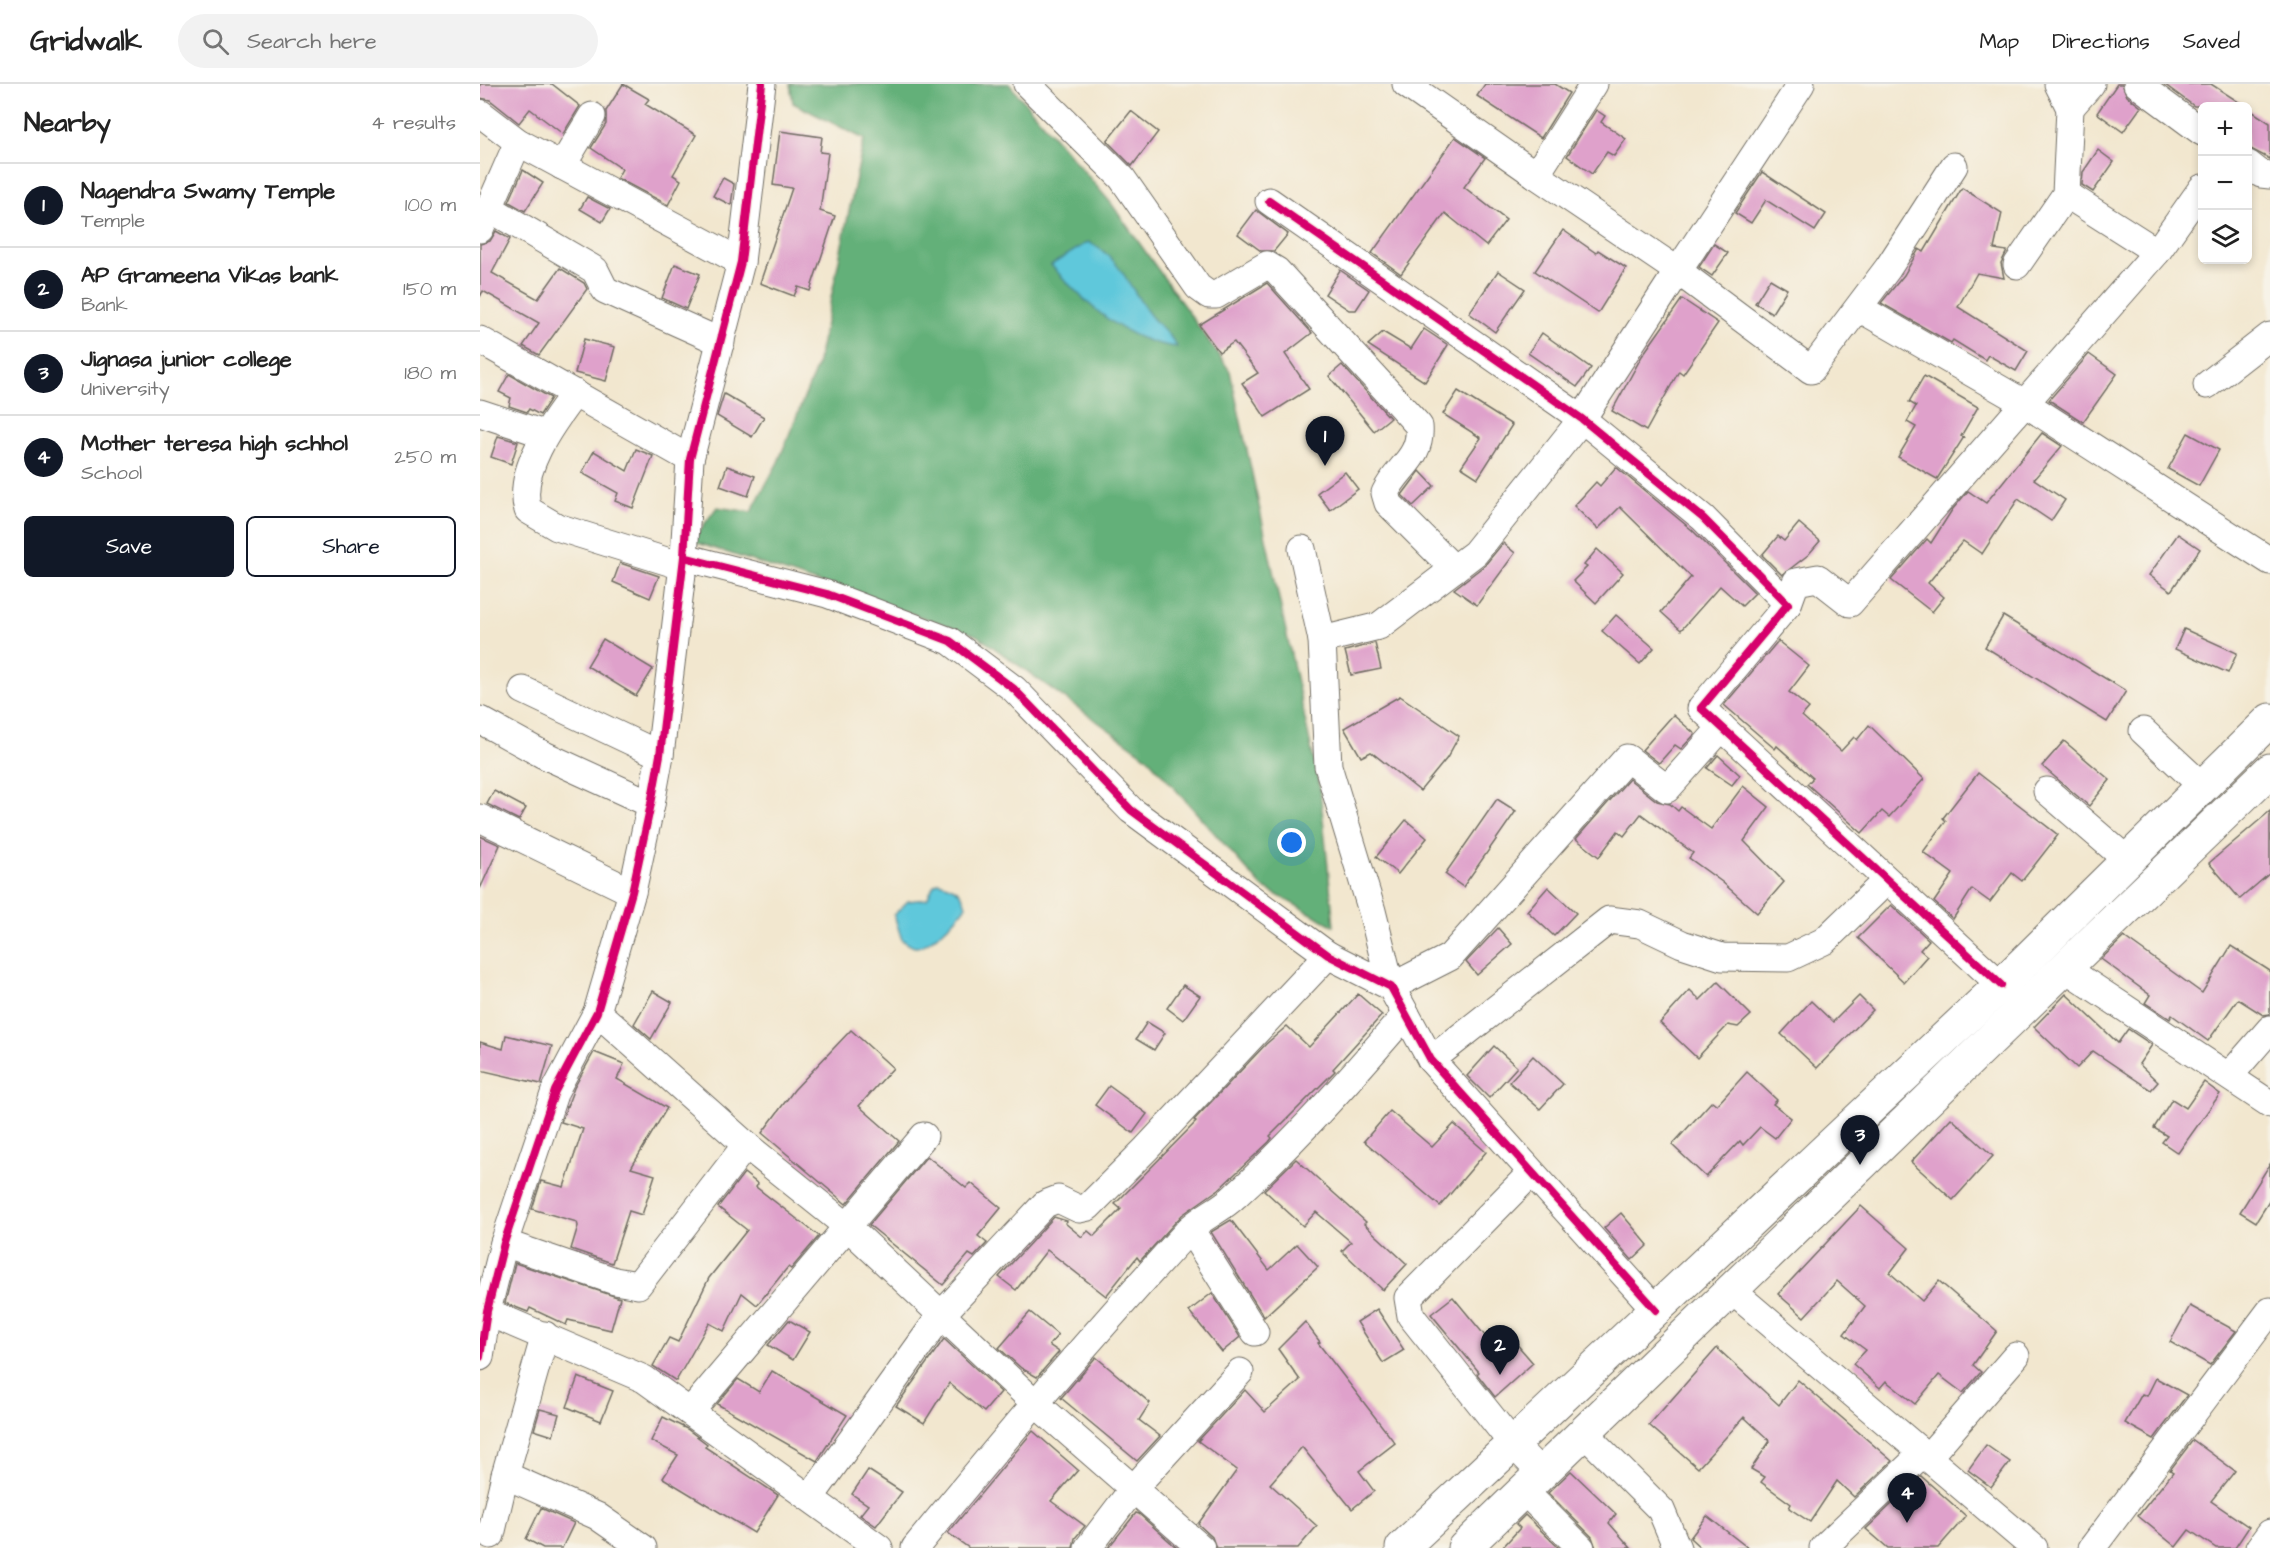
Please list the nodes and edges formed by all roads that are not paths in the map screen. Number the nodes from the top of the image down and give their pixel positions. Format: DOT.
graph roads {
  1 [pos="762,84"];
  2 [pos="1027,84"];
  3 [pos="1406,84"];
  4 [pos="1594,84"];
  5 [pos="1801,84"];
  6 [pos="2058,84"];
  7 [pos="2091,84"];
  8 [pos="2137,84"];
  9 [pos="2070,108"];
  10 [pos="480,113"];
  11 [pos="592,116"];
  12 [pos="2198,129"];
  13 [pos="518,142"];
  14 [pos="562,166"];
  15 [pos="1954,166"];
  16 [pos="2252,168"];
  17 [pos="1536,175"];
  18 [pos="2270,175"];
  19 [pos="2066,194"];
  20 [pos="2198,194"];
  21 [pos="1269,201"];
  22 [pos="484,218"];
  23 [pos="2157,252"];
  24 [pos="741,262"];
  25 [pos="2017,265"];
  26 [pos="1678,271"];
  27 [pos="1859,308"];
  28 [pos="2270,336"];
  29 [pos="480,340"];
  30 [pos="721,342"];
  31 [pos="2207,385"];
  32 [pos="575,393"];
  33 [pos="2026,404"];
  34 [pos="480,413"];
  35 [pos="1582,420"];
  36 [pos="544,434"];
  37 [pos="690,459"];
  38 [pos="1302,549"];
  39 [pos="683,561"];
  40 [pos="2270,561"];
  41 [pos="1454,569"];
  42 [pos="1788,604"];
  43 [pos="1322,640"];
  44 [pos="523,690"];
  45 [pos="480,720"];
  46 [pos="2270,720"];
  47 [pos="1722,727"];
  48 [pos="2143,731"];
  49 [pos="660,755"];
  50 [pos="2269,774"];
  51 [pos="2202,786"];
  52 [pos="2047,791"];
  53 [pos="651,804"];
  54 [pos="480,818"];
  55 [pos="2126,859"];
  56 [pos="1886,881"];
  57 [pos="632,892"];
  58 [pos="1328,955"];
  59 [pos="2066,969"];
  60 [pos="2001,985"];
  61 [pos="1391,987"];
  62 [pos="597,1012"];
  63 [pos="1406,1014"];
  64 [pos="2270,1029"];
  65 [pos="1431,1060"];
  66 [pos="2230,1075"];
  67 [pos="2270,1104"];
  68 [pos="924,1136"];
  69 [pos="1838,1139"];
  70 [pos="747,1145"];
  71 [pos="1860,1165"];
  72 [pos="1530,1173"];
  73 [pos="847,1226"];
  74 [pos="1190,1229"];
  75 [pos="504,1244"];
  76 [pos="1730,1289"];
  77 [pos="483,1310"];
  78 [pos="1656,1310"];
  79 [pos="2270,1311"];
  80 [pos="942,1314"];
  81 [pos="1255,1332"];
  82 [pos="545,1335"];
  83 [pos="2016,1356"];
  84 [pos="480,1357"];
  85 [pos="1240,1372"];
  86 [pos="1034,1402"];
  87 [pos="690,1412"];
  88 [pos="1583,1432"];
  89 [pos="1512,1443"];
  90 [pos="1926,1455"];
  91 [pos="505,1475"];
  92 [pos="1533,1482"];
  93 [pos="1133,1489"];
  94 [pos="810,1498"];
  95 [pos="2270,1533"];
  96 [pos="486,1538"];
  97 [pos="1474,1545"];
  98 [pos="643,1548"];
  99 [pos="879,1548"];
  100 [pos="915,1548"];
  101 [pos="1088,1548"];
  102 [pos="1201,1548"];
  103 [pos="1402,1548"];
  104 [pos="1581,1548"];
  105 [pos="1677,1548"];
  106 [pos="1823,1548"];
  107 [pos="2034,1548"];
  108 [pos="2092,1548"];
  109 [pos="2259,1548"];
  1 -- 24 [label="street"];
  2 -- 41 [label="street"];
  3 -- 17 [label="street"];
  4 -- 17 [label="street"];
  5 -- 26 [label="street"];
  6 -- 9 [label="street"];
  7 -- 9 [label="street"];
  8 -- 12 [label="street"];
  9 -- 19 [label="street"];
  10 -- 13 [label="street"];
  11 -- 14 [label="street"];
  13 -- 14 [label="street"];
  13 -- 22 [label="street"];
  14 -- 24 [label="street"];
  15 -- 27 [label="street"];
  16 -- 18 [label="street"];
  17 -- 26 [label="street"];
  19 -- 23 [label="street"];
  19 -- 25 [label="street"];
  20 -- 23 [label="street"];
  21 -- 35 [label="street"];
  22 -- 30 [label="street"];
  23 -- 33 [label="street"];
  24 -- 30 [label="street"];
  26 -- 27 [label="street"];
  26 -- 35 [label="street"];
  27 -- 33 [label="street"];
  28 -- 31 [label="street"];
  29 -- 32 [label="street"];
  30 -- 37 [label="street"];
  32 -- 36 [label="street"];
  32 -- 37 [label="street"];
  33 -- 40 [label="street"];
  33 -- 42 [label="street"];
  34 -- 36 [label="street"];
  35 -- 41 [label="street"];
  35 -- 42 [label="street"];
  36 -- 39 [label="street"];
  37 -- 39 [label="street"];
  38 -- 43 [label="street"];
  39 -- 49 [label="street"];
  39 -- 58 [label="street"];
  41 -- 43 [label="street"];
  42 -- 47 [label="street"];
  43 -- 61 [label="street"];
  44 -- 49 [label="street"];
  45 -- 53 [label="street"];
  46 -- 51 [label="highway"];
  47 -- 56 [label="street"];
  47 -- 61 [label="street"];
  48 -- 51 [label="street"];
  49 -- 53 [label="street"];
  50 -- 59 [label="highway"];
  51 -- 55 [label="highway"];
  52 -- 55 [label="street"];
  53 -- 57 [label="street"];
  54 -- 57 [label="street"];
  55 -- 60 [label="highway"];
  56 -- 60 [label="street"];
  56 -- 65 [label="street"];
  57 -- 62 [label="street"];
  58 -- 61 [label="street"];
  58 -- 80 [label="street"];
  59 -- 66 [label="street"];
  59 -- 71 [label="highway"];
  60 -- 69 [label="highway"];
  61 -- 63 [label="street"];
  62 -- 70 [label="street"];
  62 -- 75 [label="street"];
  63 -- 65 [label="street"];
  63 -- 74 [label="street"];
  64 -- 66 [label="street"];
  65 -- 72 [label="street"];
  66 -- 67 [label="street"];
  68 -- 73 [label="street"];
  69 -- 71 [label="highway"];
  69 -- 78 [label="highway"];
  70 -- 73 [label="street"];
  70 -- 75 [label="street"];
  71 -- 76 [label="highway"];
  72 -- 78 [label="street"];
  72 -- 89 [label="street"];
  73 -- 80 [label="street"];
  73 -- 87 [label="street"];
  74 -- 81 [label="street"];
  74 -- 86 [label="street"];
  75 -- 77 [label="street"];
  76 -- 88 [label="highway"];
  76 -- 90 [label="street"];
  77 -- 82 [label="street"];
  77 -- 84 [label="street"];
  78 -- 89 [label="highway"];
  79 -- 108 [label="street"];
  80 -- 86 [label="street"];
  80 -- 94 [label="street"];
  82 -- 87 [label="street"];
  82 -- 91 [label="street"];
  83 -- 90 [label="street"];
  85 -- 93 [label="street"];
  86 -- 93 [label="street"];
  86 -- 100 [label="street"];
  87 -- 94 [label="street"];
  88 -- 92 [label="highway"];
  88 -- 105 [label="street"];
  89 -- 92 [label="street"];
  89 -- 103 [label="highway"];
  90 -- 106 [label="street"];
  90 -- 107 [label="street"];
  91 -- 96 [label="street"];
  91 -- 98 [label="street"];
  92 -- 97 [label="highway"];
  92 -- 104 [label="street"];
  93 -- 101 [label="street"];
  93 -- 102 [label="street"];
  94 -- 99 [label="street"];
  95 -- 109 [label="street"];
}
